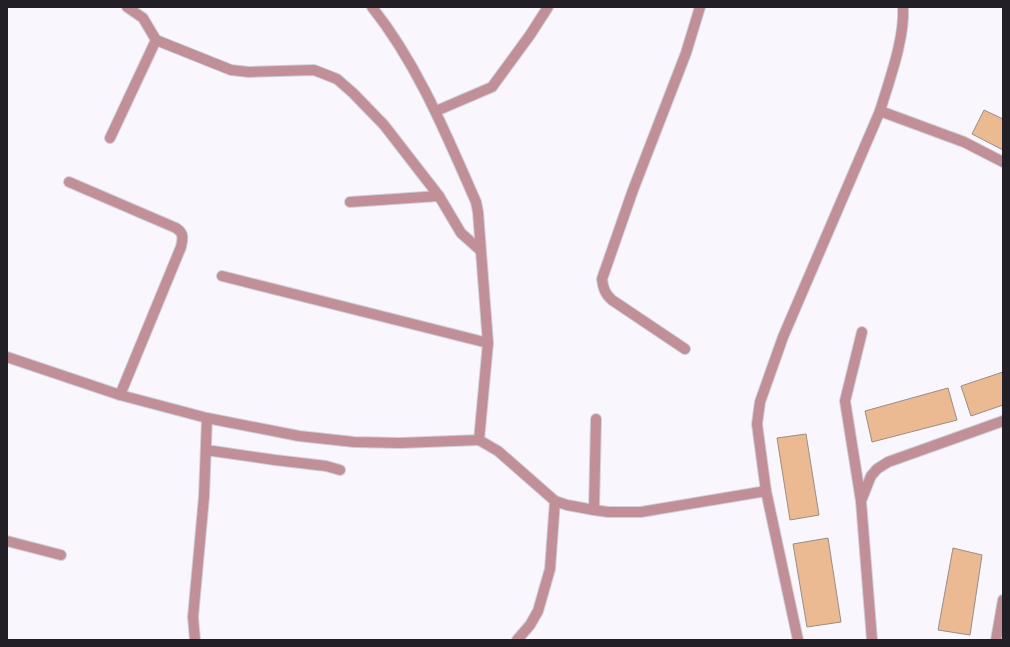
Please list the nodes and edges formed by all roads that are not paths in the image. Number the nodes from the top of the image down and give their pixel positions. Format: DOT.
graph roads {
  1 [pos="127,7"];
  2 [pos="372,7"];
  3 [pos="548,7"];
  4 [pos="700,7"];
  5 [pos="903,7"];
  6 [pos="156,40"];
  7 [pos="436,111"];
  8 [pos="880,111"];
  9 [pos="110,138"];
  10 [pos="1003,162"];
  11 [pos="69,182"];
  12 [pos="439,196"];
  13 [pos="350,202"];
  14 [pos="480,250"];
  15 [pos="222,276"];
  16 [pos="862,332"];
  17 [pos="488,343"];
  18 [pos="684,350"];
  19 [pos="7,357"];
  20 [pos="120,395"];
  21 [pos="207,418"];
  22 [pos="596,419"];
  23 [pos="1003,421"];
  24 [pos="479,440"];
  25 [pos="206,450"];
  26 [pos="340,470"];
  27 [pos="766,491"];
  28 [pos="554,501"];
  29 [pos="861,501"];
  30 [pos="594,510"];
  31 [pos="7,541"];
  32 [pos="60,555"];
  33 [pos="1003,600"];
  34 [pos="195,640"];
  35 [pos="518,640"];
  36 [pos="798,640"];
  37 [pos="872,640"];
  38 [pos="996,640"];
  1 -- 6 [label="street"];
  2 -- 7 [label="street"];
  3 -- 7 [label="street"];
  4 -- 18 [label="street"];
  5 -- 8 [label="street"];
  6 -- 9 [label="street"];
  6 -- 12 [label="street"];
  7 -- 14 [label="street"];
  8 -- 10 [label="street"];
  8 -- 27 [label="street"];
  11 -- 20 [label="street"];
  12 -- 13 [label="street"];
  12 -- 14 [label="street"];
  14 -- 17 [label="street"];
  15 -- 17 [label="street"];
  16 -- 29 [label="street"];
  17 -- 24 [label="street"];
  19 -- 20 [label="street"];
  20 -- 21 [label="street"];
  21 -- 24 [label="street"];
  21 -- 25 [label="street"];
  22 -- 30 [label="street"];
  23 -- 29 [label="street"];
  24 -- 28 [label="street"];
  25 -- 26 [label="street"];
  25 -- 34 [label="street"];
  27 -- 30 [label="street"];
  27 -- 36 [label="street"];
  28 -- 30 [label="street"];
  28 -- 35 [label="street"];
  29 -- 37 [label="street"];
  31 -- 32 [label="street"];
  33 -- 38 [label="street"];
}
